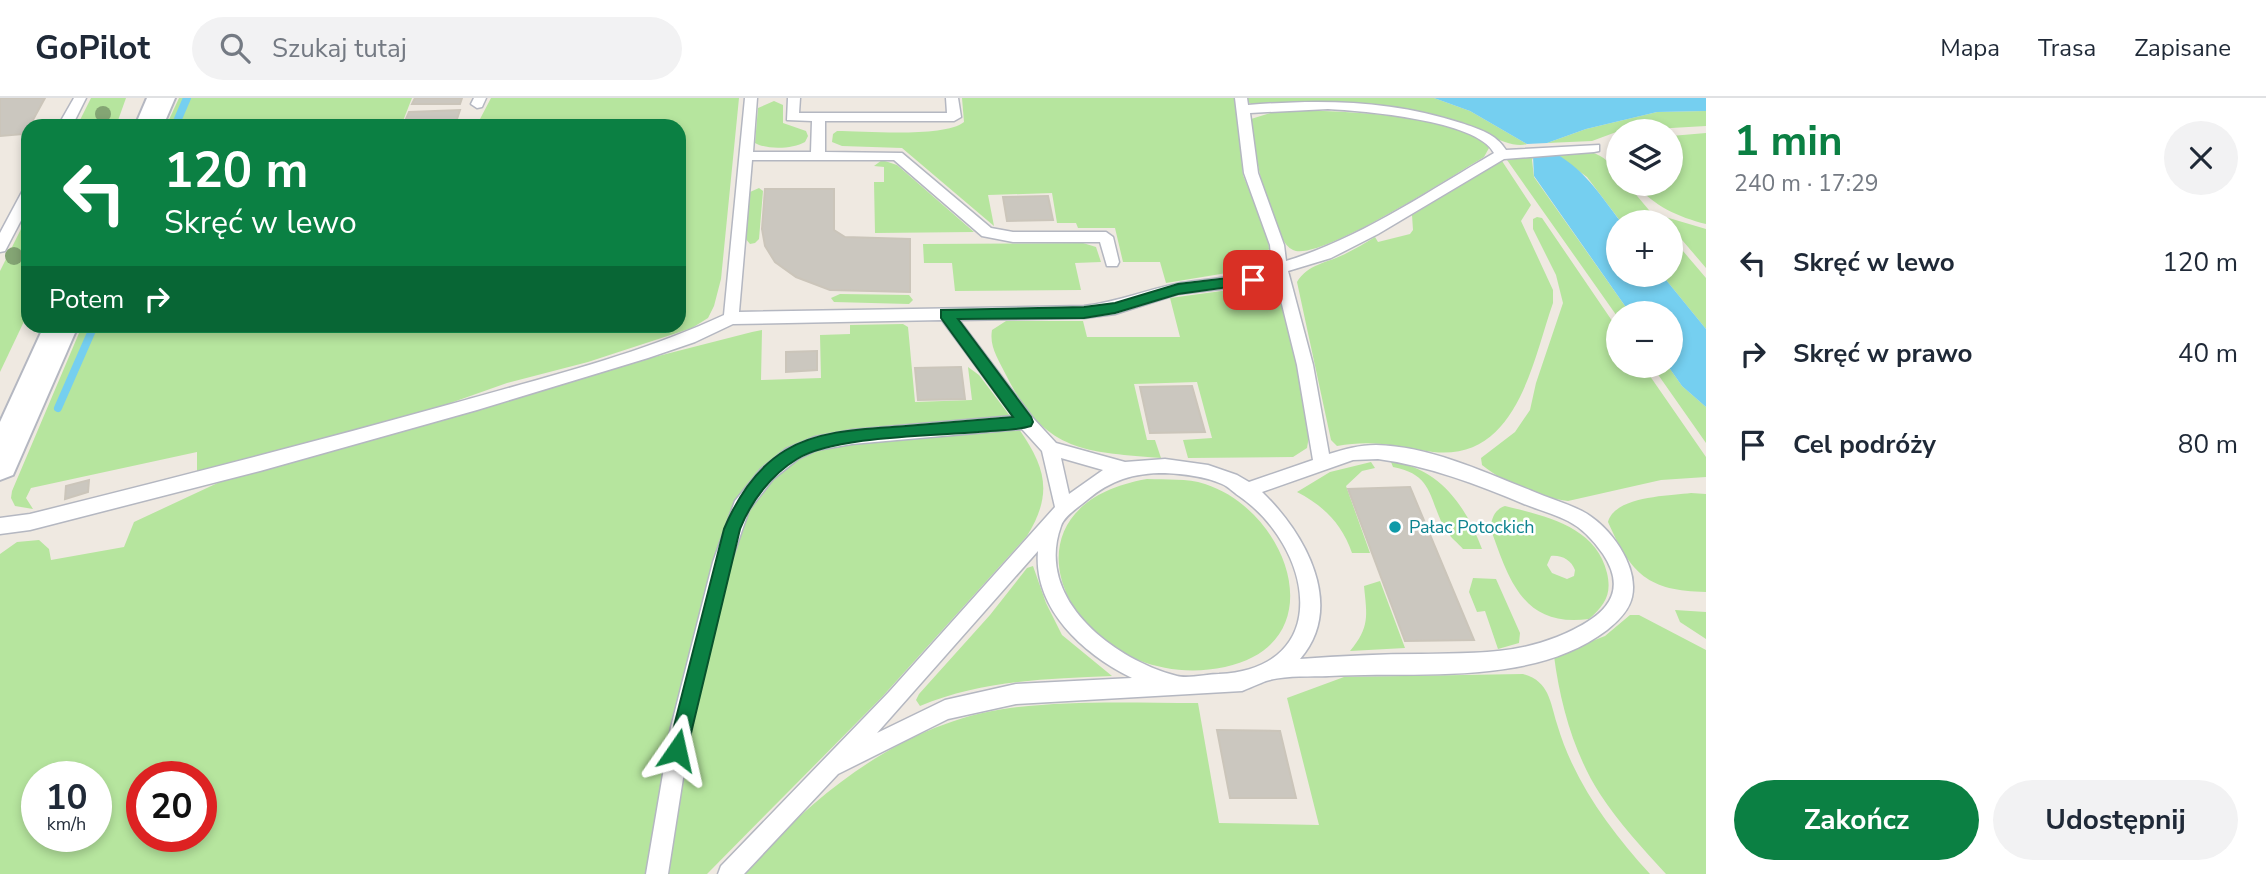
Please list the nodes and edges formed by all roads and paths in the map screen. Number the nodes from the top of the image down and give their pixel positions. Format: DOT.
graph roads {
  1 [pos="80,98"];
  2 [pos="162,98"];
  3 [pos="751,98"];
  4 [pos="794,98"];
  5 [pos="952,98"];
  6 [pos="1242,104"];
  7 [pos="819,117"];
  8 [pos="69,119"];
  9 [pos="152,119"];
  10 [pos="1594,148"];
  11 [pos="818,155"];
  12 [pos="1501,155"];
  13 [pos="746,156"];
  14 [pos="21,206"];
  15 [pos="0,247"];
  16 [pos="1112,262"];
  17 [pos="1280,268"];
  18 [pos="946,314"];
  19 [pos="731,318"];
  20 [pos="58,333"];
  21 [pos="1026,422"];
  22 [pos="1050,448"];
  23 [pos="1322,462"];
  24 [pos="0,464"];
  25 [pos="1125,469"];
  26 [pos="1245,491"];
  27 [pos="1059,515"];
  28 [pos="0,526"];
  29 [pos="1269,671"];
  30 [pos="1186,685"];
  31 [pos="827,769"];
  32 [pos="657,874"];
  33 [pos="729,874"];
  1 -- 8 [label="lane"];
  2 -- 9 [label="main road"];
  3 -- 13 [label="lane"];
  4 -- 7 [label="lane"];
  5 -- 7 [label="lane"];
  6 -- 12 [label="lane"];
  6 -- 17 [label="lane"];
  7 -- 11 [label="lane"];
  10 -- 12 [label="lane"];
  11 -- 13 [label="lane"];
  11 -- 16 [label="lane"];
  12 -- 17 [label="lane"];
  13 -- 19 [label="lane"];
  14 -- 15 [label="lane"];
  17 -- 18 [label="lane"];
  17 -- 23 [label="lane"];
  18 -- 19 [label="lane"];
  18 -- 21 [label="lane"];
  19 -- 28 [label="lane"];
  20 -- 24 [label="main road"];
  21 -- 22 [label="lane"];
  21 -- 32 [label="lane"];
  22 -- 25 [label="lane"];
  22 -- 27 [label="lane"];
  23 -- 26 [label="lane"];
  23 -- 29 [label="lane"];
  25 -- 26 [label="lane"];
  25 -- 27 [label="lane"];
  26 -- 29 [label="lane"];
  27 -- 30 [label="lane"];
  27 -- 31 [label="lane"];
  29 -- 30 [label="lane"];
  30 -- 31 [label="lane"];
  31 -- 33 [label="lane"];
}
